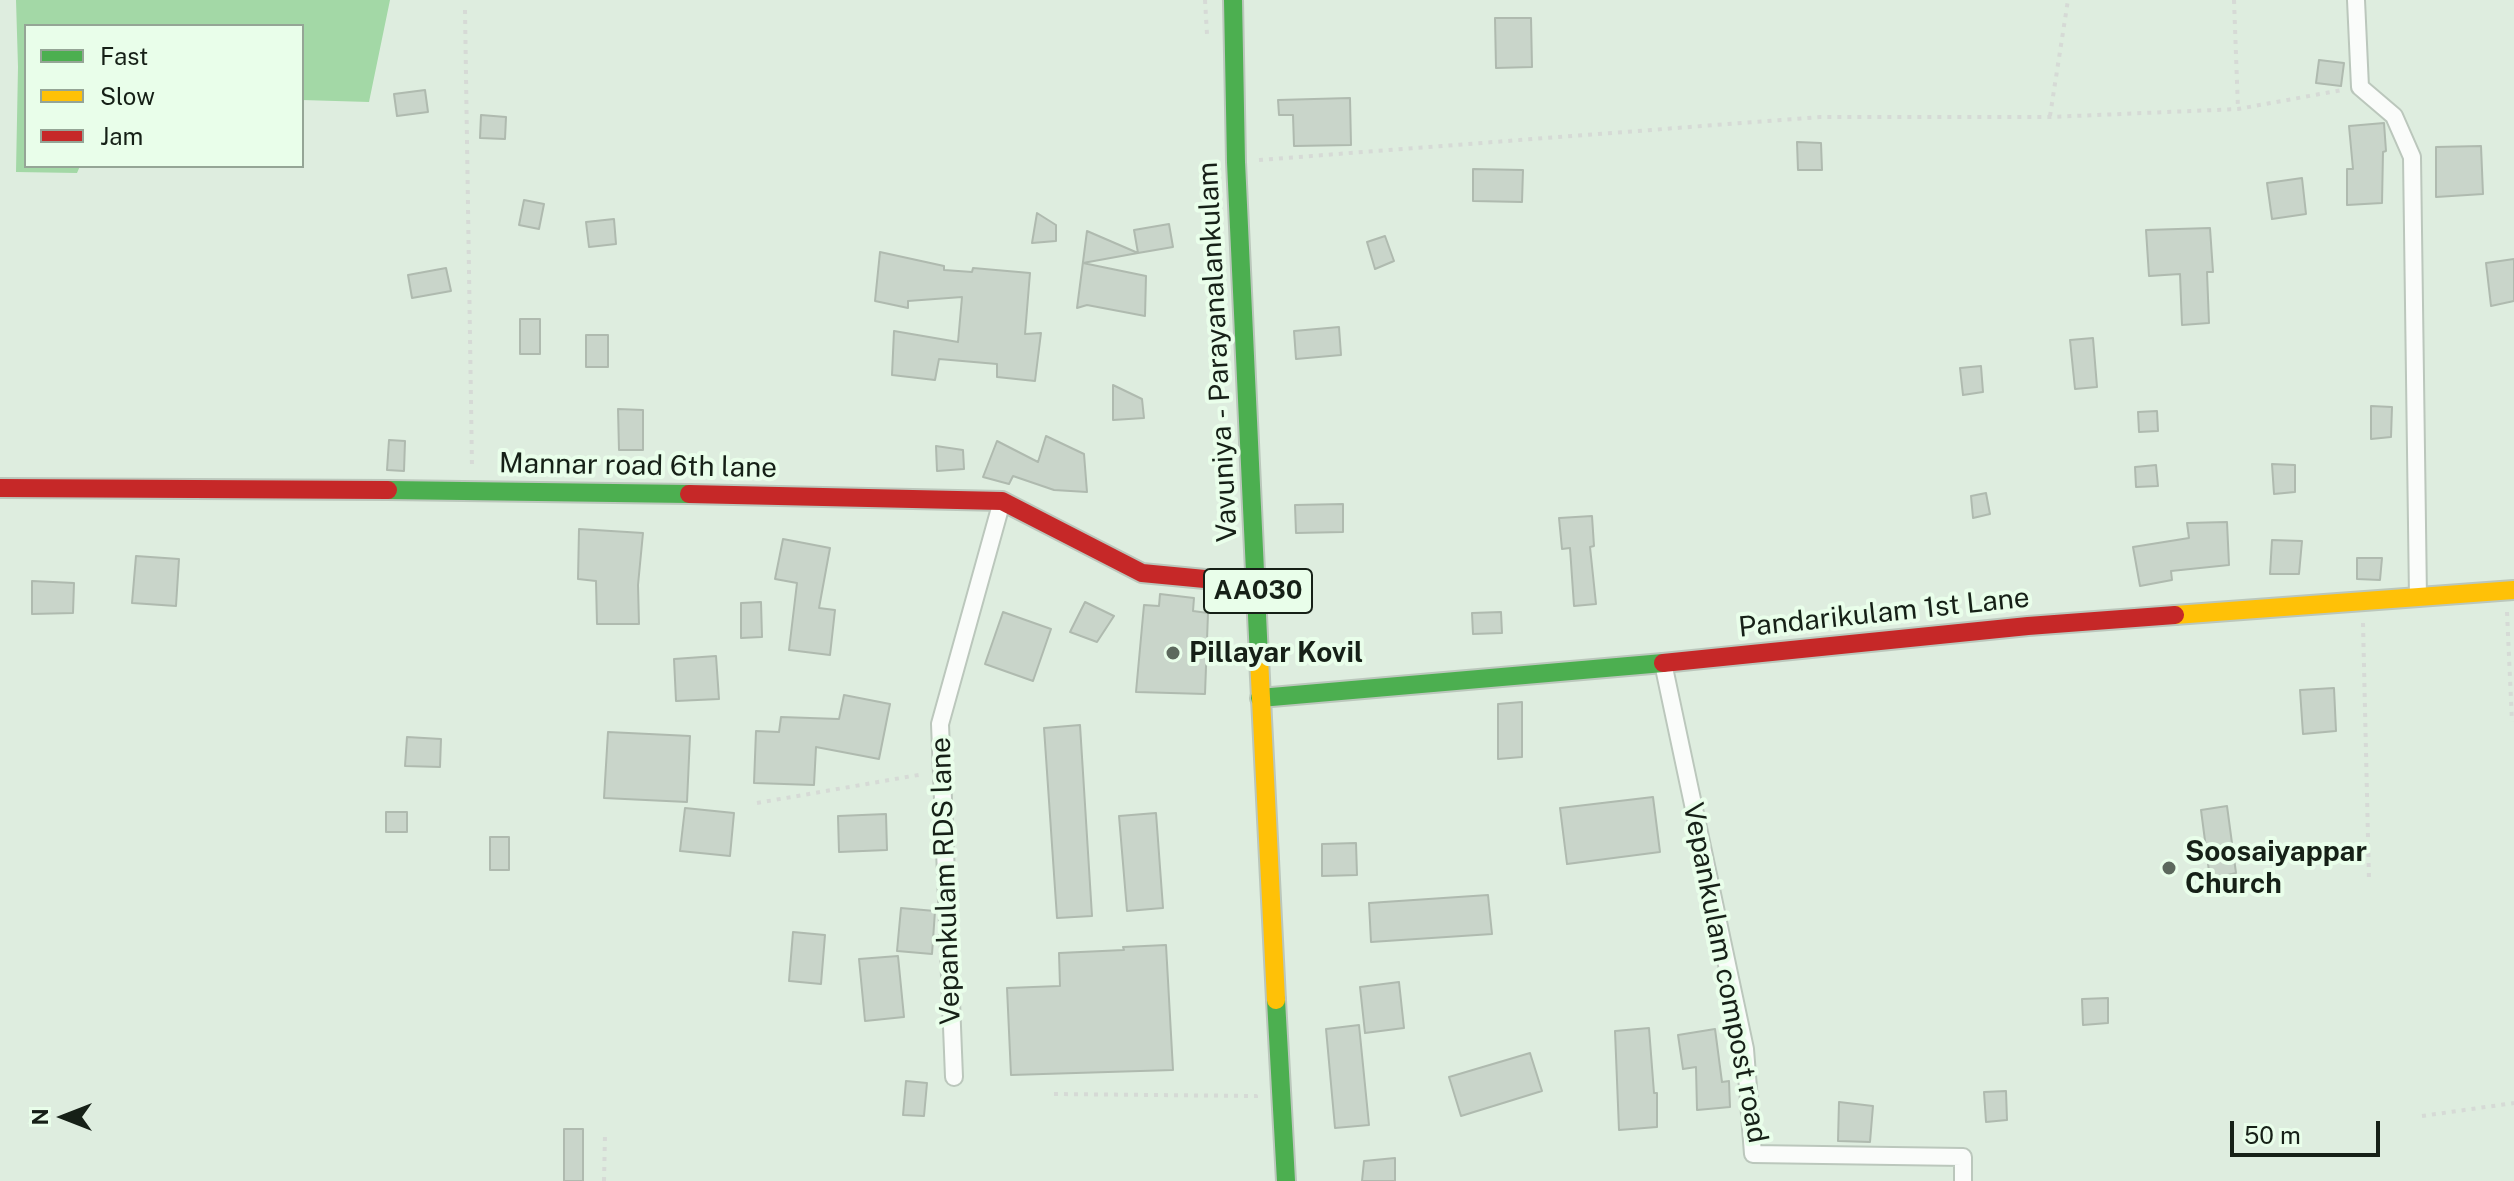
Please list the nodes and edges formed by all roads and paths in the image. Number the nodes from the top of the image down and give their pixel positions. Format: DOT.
graph roads {
  1 [pos="1233,0"];
  2 [pos="2068,0"];
  3 [pos="2234,0"];
  4 [pos="2356,0"];
  5 [pos="465,10"];
  6 [pos="2360,87"];
  7 [pos="2238,109"];
  8 [pos="2050,117"];
  9 [pos="1236,162"];
  10 [pos="0,488"];
  11 [pos="473,490"];
  12 [pos="1002,501"];
  13 [pos="1257,584"];
  14 [pos="2510,590"];
  15 [pos="2418,598"];
  16 [pos="2363,602"];
  17 [pos="1663,663"];
  18 [pos="1260,698"];
  19 [pos="2512,722"];
  20 [pos="941,771"];
  21 [pos="757,803"];
  22 [pos="2369,881"];
  23 [pos="954,1077"];
  24 [pos="1054,1094"];
  25 [pos="2514,1103"];
  26 [pos="1257,1110"];
  27 [pos="2422,1116"];
  28 [pos="605,1135"];
  29 [pos="604,1181"];
  30 [pos="1286,1181"];
  31 [pos="1963,1181"];
  1 -- 9 [label="main road, Vavuniya - Parayanalankulam / AA030"];
  2 -- 8 [label="path"];
  3 -- 7 [label="path"];
  4 -- 6 [label="street"];
  5 -- 11 [label="path"];
  6 -- 7 [label="path"];
  6 -- 15 [label="street"];
  7 -- 8 [label="path"];
  8 -- 9 [label="path"];
  9 -- 13 [label="main road, Vavuniya - Parayanalankulam / AA030"];
  10 -- 11 [label="main road, Mannar road 6th lane"];
  11 -- 12 [label="main road, Mannar road 6th lane"];
  12 -- 13 [label="main road, Mannar road 6th lane"];
  12 -- 20 [label="street, Vepankulam RDS lane"];
  13 -- 18 [label="main road, Vavuniya - Parayanalankulam / AA030"];
  14 -- 15 [label="main road, Pandarikulam 1st Lane"];
  14 -- 19 [label="path"];
  15 -- 16 [label="main road, Pandarikulam 1st Lane"];
  16 -- 17 [label="main road, Pandarikulam 1st Lane"];
  16 -- 22 [label="path"];
  17 -- 18 [label="main road, Pandarikulam 1st Lane"];
  17 -- 31 [label="street, Vepankulam compost road"];
  18 -- 30 [label="main road, Vavuniya - Parayanalankulam / AA030"];
  20 -- 21 [label="path"];
  20 -- 23 [label="street, Vepankulam RDS lane"];
  24 -- 26 [label="path"];
  25 -- 27 [label="path"];
  28 -- 29 [label="path"];
}
